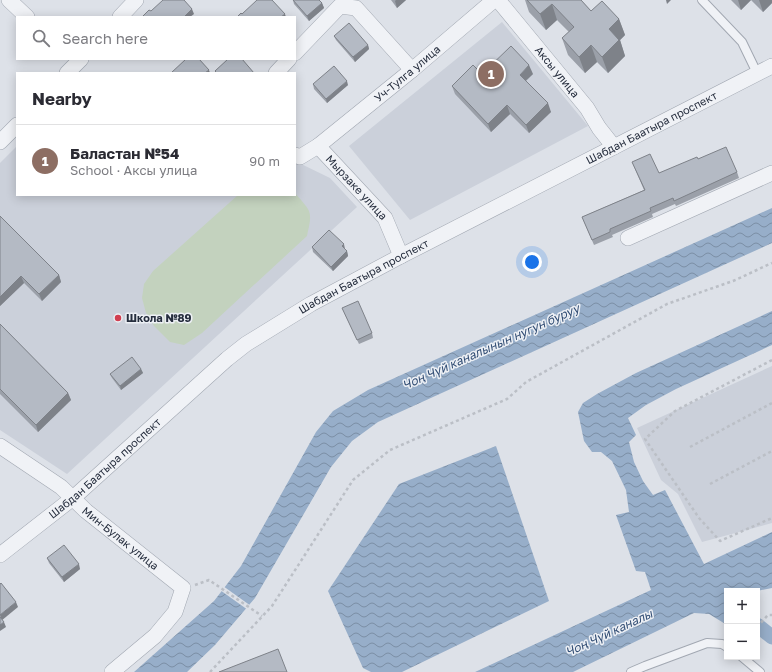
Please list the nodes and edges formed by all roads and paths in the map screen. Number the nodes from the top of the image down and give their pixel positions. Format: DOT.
graph roads {
  1 [pos="9,0"];
  2 [pos="136,0"];
  3 [pos="494,0"];
  4 [pos="498,0"];
  5 [pos="702,0"];
  6 [pos="26,16"];
  7 [pos="121,16"];
  8 [pos="296,52"];
  9 [pos="288,60"];
  10 [pos="772,66"];
  11 [pos="412,70"];
  12 [pos="277,72"];
  13 [pos="757,73"];
  14 [pos="16,126"];
  15 [pos="0,142"];
  16 [pos="318,146"];
  17 [pos="614,147"];
  18 [pos="296,155"];
  19 [pos="772,173"];
  20 [pos="628,238"];
  21 [pos="401,256"];
  22 [pos="772,263"];
  23 [pos="772,360"];
  24 [pos="772,403"];
  25 [pos="0,446"];
  26 [pos="690,447"];
  27 [pos="772,451"];
  28 [pos="710,484"];
  29 [pos="73,498"];
  30 [pos="772,518"];
  31 [pos="0,555"];
  32 [pos="209,580"];
  33 [pos="262,615"];
  34 [pos="772,615"];
  35 [pos="760,624"];
  36 [pos="724,645"];
  37 [pos="746,660"];
  38 [pos="648,669"];
  39 [pos="112,672"];
  40 [pos="210,672"];
  41 [pos="631,672"];
  42 [pos="760,672"];
  1 -- 6 [label="street"];
  2 -- 7 [label="street"];
  3 -- 11 [label="street, Уч-Тулга улица"];
  4 -- 17 [label="street, Аксы улица"];
  5 -- 13 [label="lane"];
  8 -- 11 [label="street"];
  9 -- 12 [label="street"];
  10 -- 13 [label="street, Шабдан Баатыра проспект"];
  11 -- 16 [label="street, Уч-Тулга улица"];
  13 -- 17 [label="street, Шабдан Баатыра проспект"];
  14 -- 15 [label="street"];
  16 -- 18 [label="street, Мырзаке улица"];
  16 -- 21 [label="street, Мырзаке улица"];
  17 -- 21 [label="street, Шабдан Баатыра проспект"];
  19 -- 20 [label="street"];
  21 -- 29 [label="street, Шабдан Баатыра проспект"];
  22 -- 33 [label="path"];
  23 -- 30 [label="path"];
  24 -- 26 [label="path"];
  25 -- 29 [label="street, Мин-Булак улица"];
  27 -- 28 [label="path"];
  29 -- 31 [label="street, Шабдан Баатыра проспект"];
  29 -- 39 [label="street, Мин-Булак улица"];
  32 -- 33 [label="path"];
  33 -- 40 [label="path"];
  34 -- 35 [label="path"];
  36 -- 38 [label="lane"];
  37 -- 42 [label="lane"];
  38 -- 41 [label="lane"];
}
